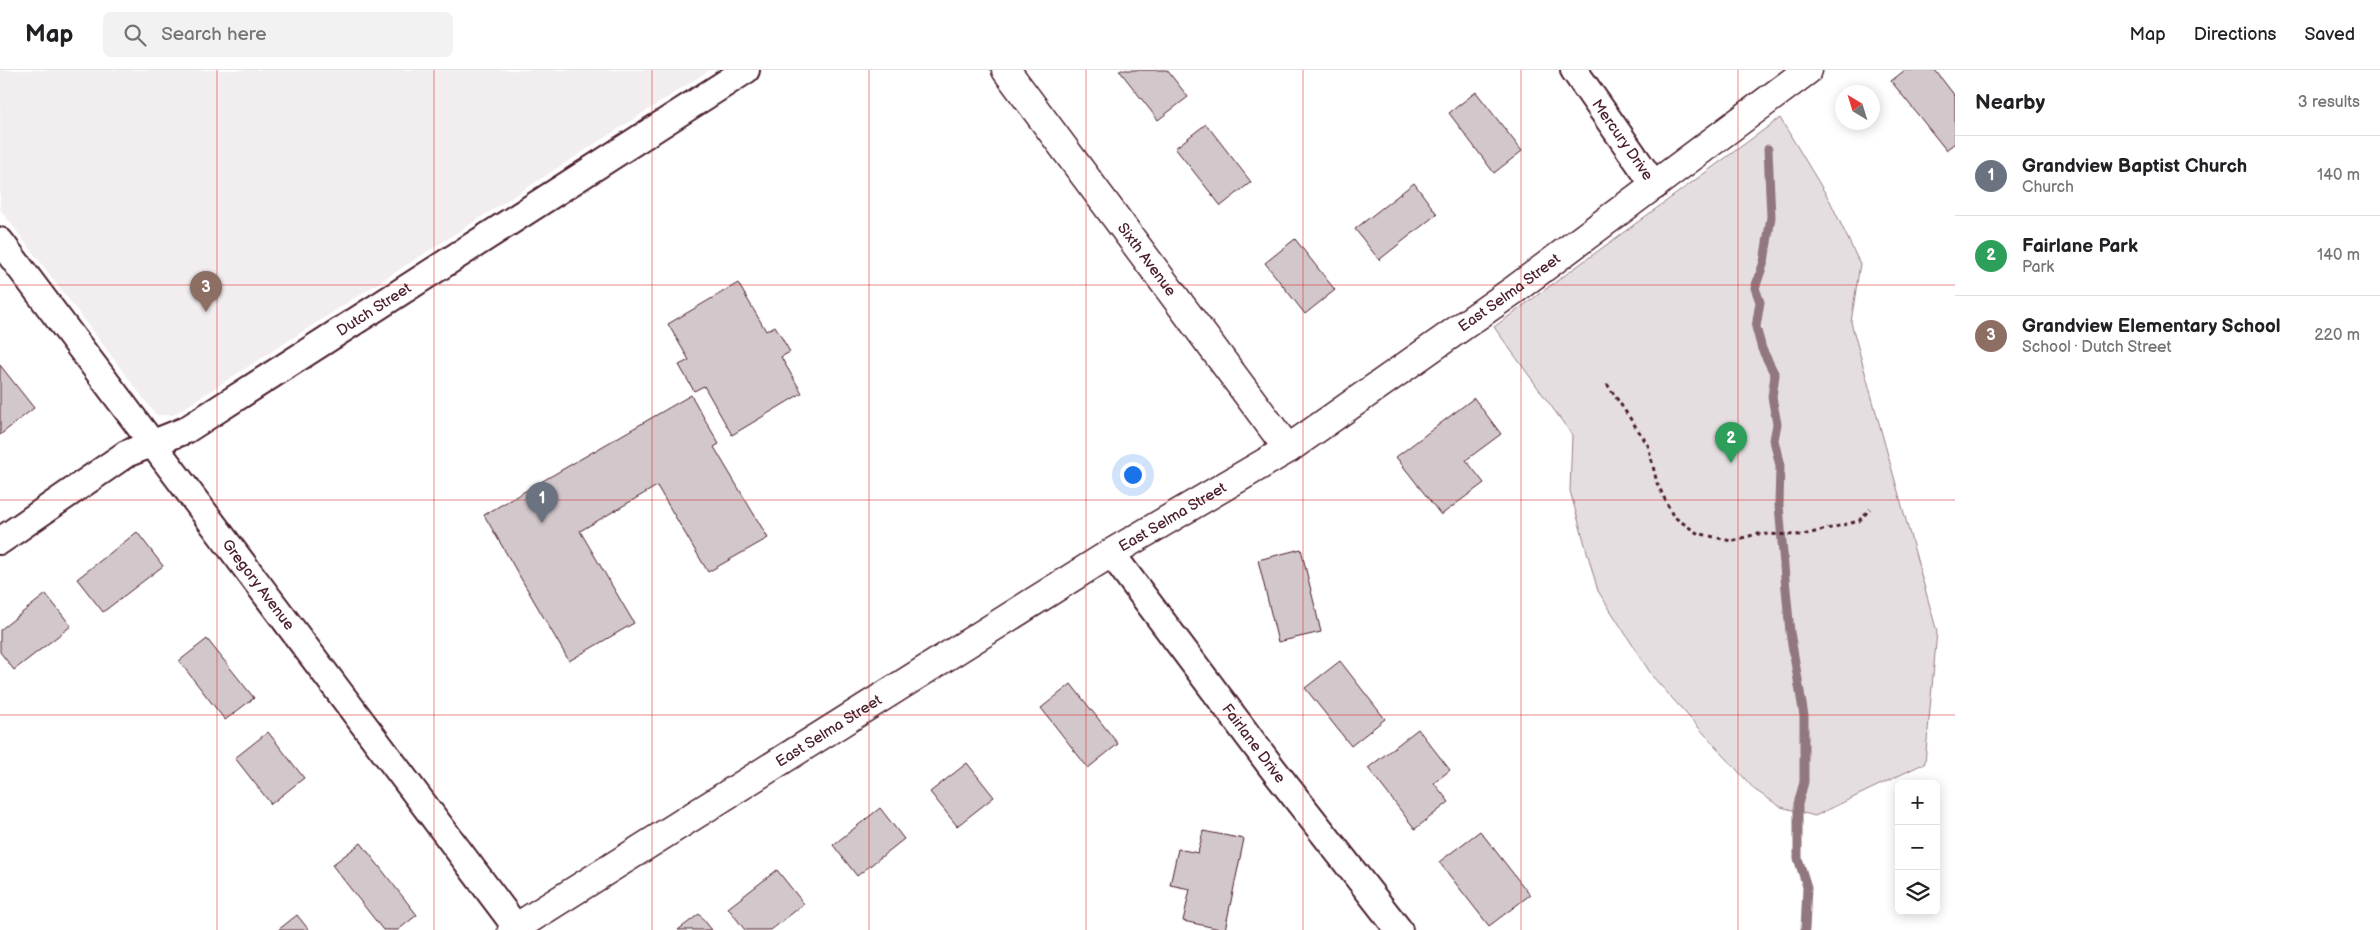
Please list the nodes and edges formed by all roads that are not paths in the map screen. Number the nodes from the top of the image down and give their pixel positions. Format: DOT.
graph roads {
  1 [pos="746,70"];
  2 [pos="1006,70"];
  3 [pos="1574,70"];
  4 [pos="1802,73"];
  5 [pos="1655,186"];
  6 [pos="0,241"];
  7 [pos="153,443"];
  8 [pos="1288,449"];
  9 [pos="0,541"];
  10 [pos="1111,553"];
  11 [pos="514,929"];
  12 [pos="1395,929"];
  1 -- 7 [label="street, Dutch Street"];
  2 -- 8 [label="street, Sixth Avenue"];
  3 -- 5 [label="street, Mercury Drive"];
  4 -- 5 [label="street, East Selma Street"];
  5 -- 8 [label="street, East Selma Street"];
  6 -- 7 [label="street, Gregory Avenue"];
  7 -- 9 [label="street, Dutch Street"];
  7 -- 11 [label="street, Gregory Avenue"];
  8 -- 10 [label="street, East Selma Street"];
  10 -- 11 [label="street, East Selma Street"];
  10 -- 12 [label="street, Fairlane Drive"];
}
